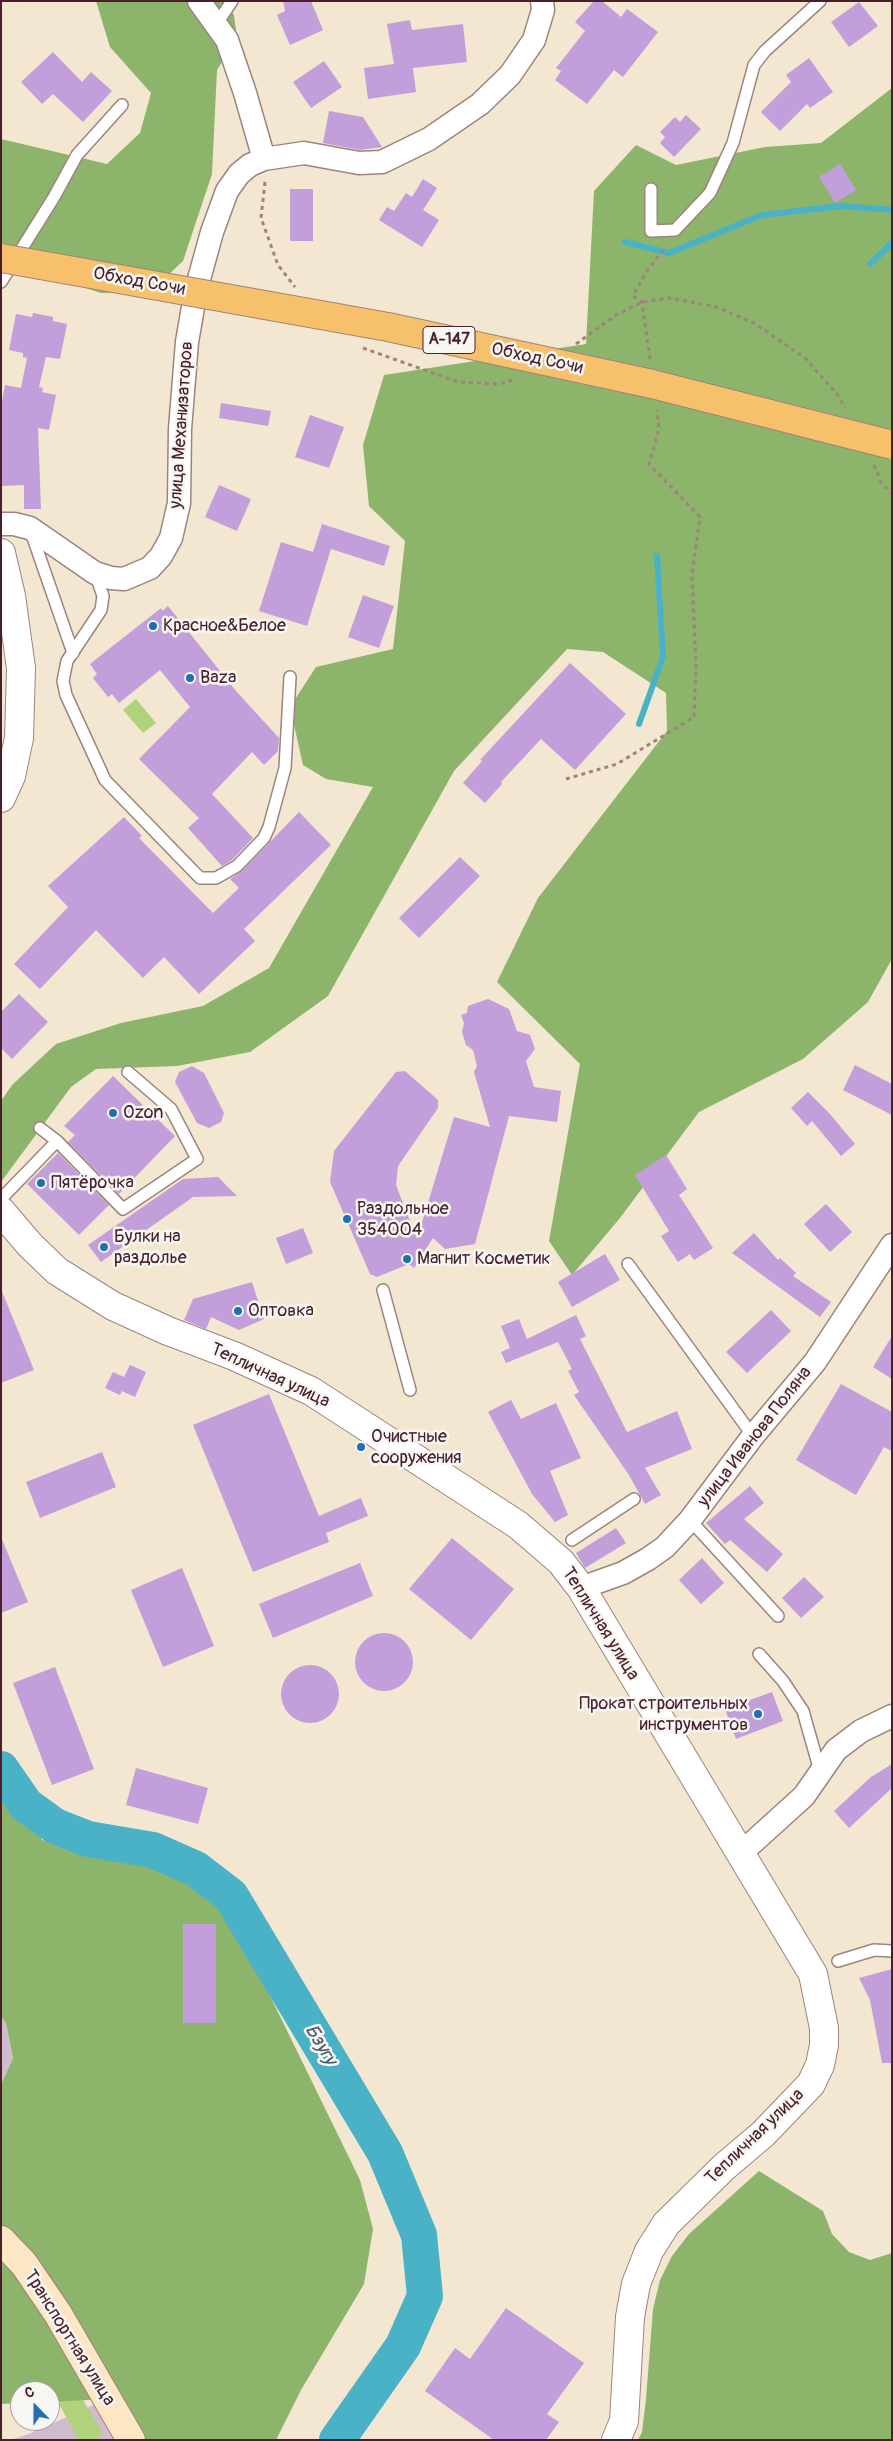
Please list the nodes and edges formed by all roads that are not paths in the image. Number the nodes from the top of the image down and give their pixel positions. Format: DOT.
graph roads {
  1 [pos="199,1"];
  2 [pos="232,1"];
  3 [pos="542,1"];
  4 [pos="820,1"];
  5 [pos="216,25"];
  6 [pos="122,105"];
  7 [pos="264,159"];
  8 [pos="652,189"];
  9 [pos="1,258"];
  10 [pos="1,282"];
  11 [pos="882,453"];
  12 [pos="1,524"];
  13 [pos="30,528"];
  14 [pos="1,553"];
  15 [pos="95,573"];
  16 [pos="72,653"];
  17 [pos="290,676"];
  18 [pos="1,798"];
  19 [pos="128,1072"];
  20 [pos="40,1128"];
  21 [pos="56,1141"];
  22 [pos="1,1199"];
  23 [pos="1,1211"];
  24 [pos="892,1245"];
  25 [pos="628,1264"];
  26 [pos="383,1290"];
  27 [pos="410,1390"];
  28 [pos="753,1436"];
  29 [pos="634,1499"];
  30 [pos="690,1520"];
  31 [pos="572,1540"];
  32 [pos="580,1588"];
  33 [pos="778,1616"];
  34 [pos="759,1654"];
  35 [pos="892,1716"];
  36 [pos="820,1773"];
  37 [pos="740,1854"];
  38 [pos="892,1951"];
  39 [pos="838,1961"];
  40 [pos="1,2240"];
  41 [pos="131,2440"];
  42 [pos="616,2440"];
  1 -- 5 [label="street"];
  2 -- 5 [label="lane"];
  3 -- 7 [label="street, улица Механизаторов"];
  4 -- 8 [label="lane"];
  5 -- 7 [label="street"];
  6 -- 10 [label="lane"];
  7 -- 15 [label="street, улица Механизаторов"];
  9 -- 11 [label="highway, Обход Сочи / А-147, bridge"];
  12 -- 13 [label="street, улица Механизаторов"];
  13 -- 15 [label="street, улица Механизаторов"];
  13 -- 16 [label="lane"];
  14 -- 18 [label="street"];
  15 -- 16 [label="lane"];
  16 -- 17 [label="lane"];
  19 -- 21 [label="lane"];
  20 -- 21 [label="lane"];
  21 -- 22 [label="lane"];
  23 -- 32 [label="street, Тепличная улица"];
  24 -- 28 [label="street, улица Иванова Поляна"];
  25 -- 28 [label="lane"];
  26 -- 27 [label="lane"];
  28 -- 30 [label="street, улица Иванова Поляна"];
  29 -- 31 [label="lane"];
  30 -- 32 [label="street, улица Иванова Поляна"];
  30 -- 33 [label="lane"];
  32 -- 37 [label="street, Тепличная улица"];
  34 -- 36 [label="lane"];
  35 -- 36 [label="street"];
  36 -- 37 [label="street"];
  37 -- 42 [label="street, Тепличная улица"];
  38 -- 39 [label="lane"];
  40 -- 41 [label="main road, Транспортная улица"];
}
